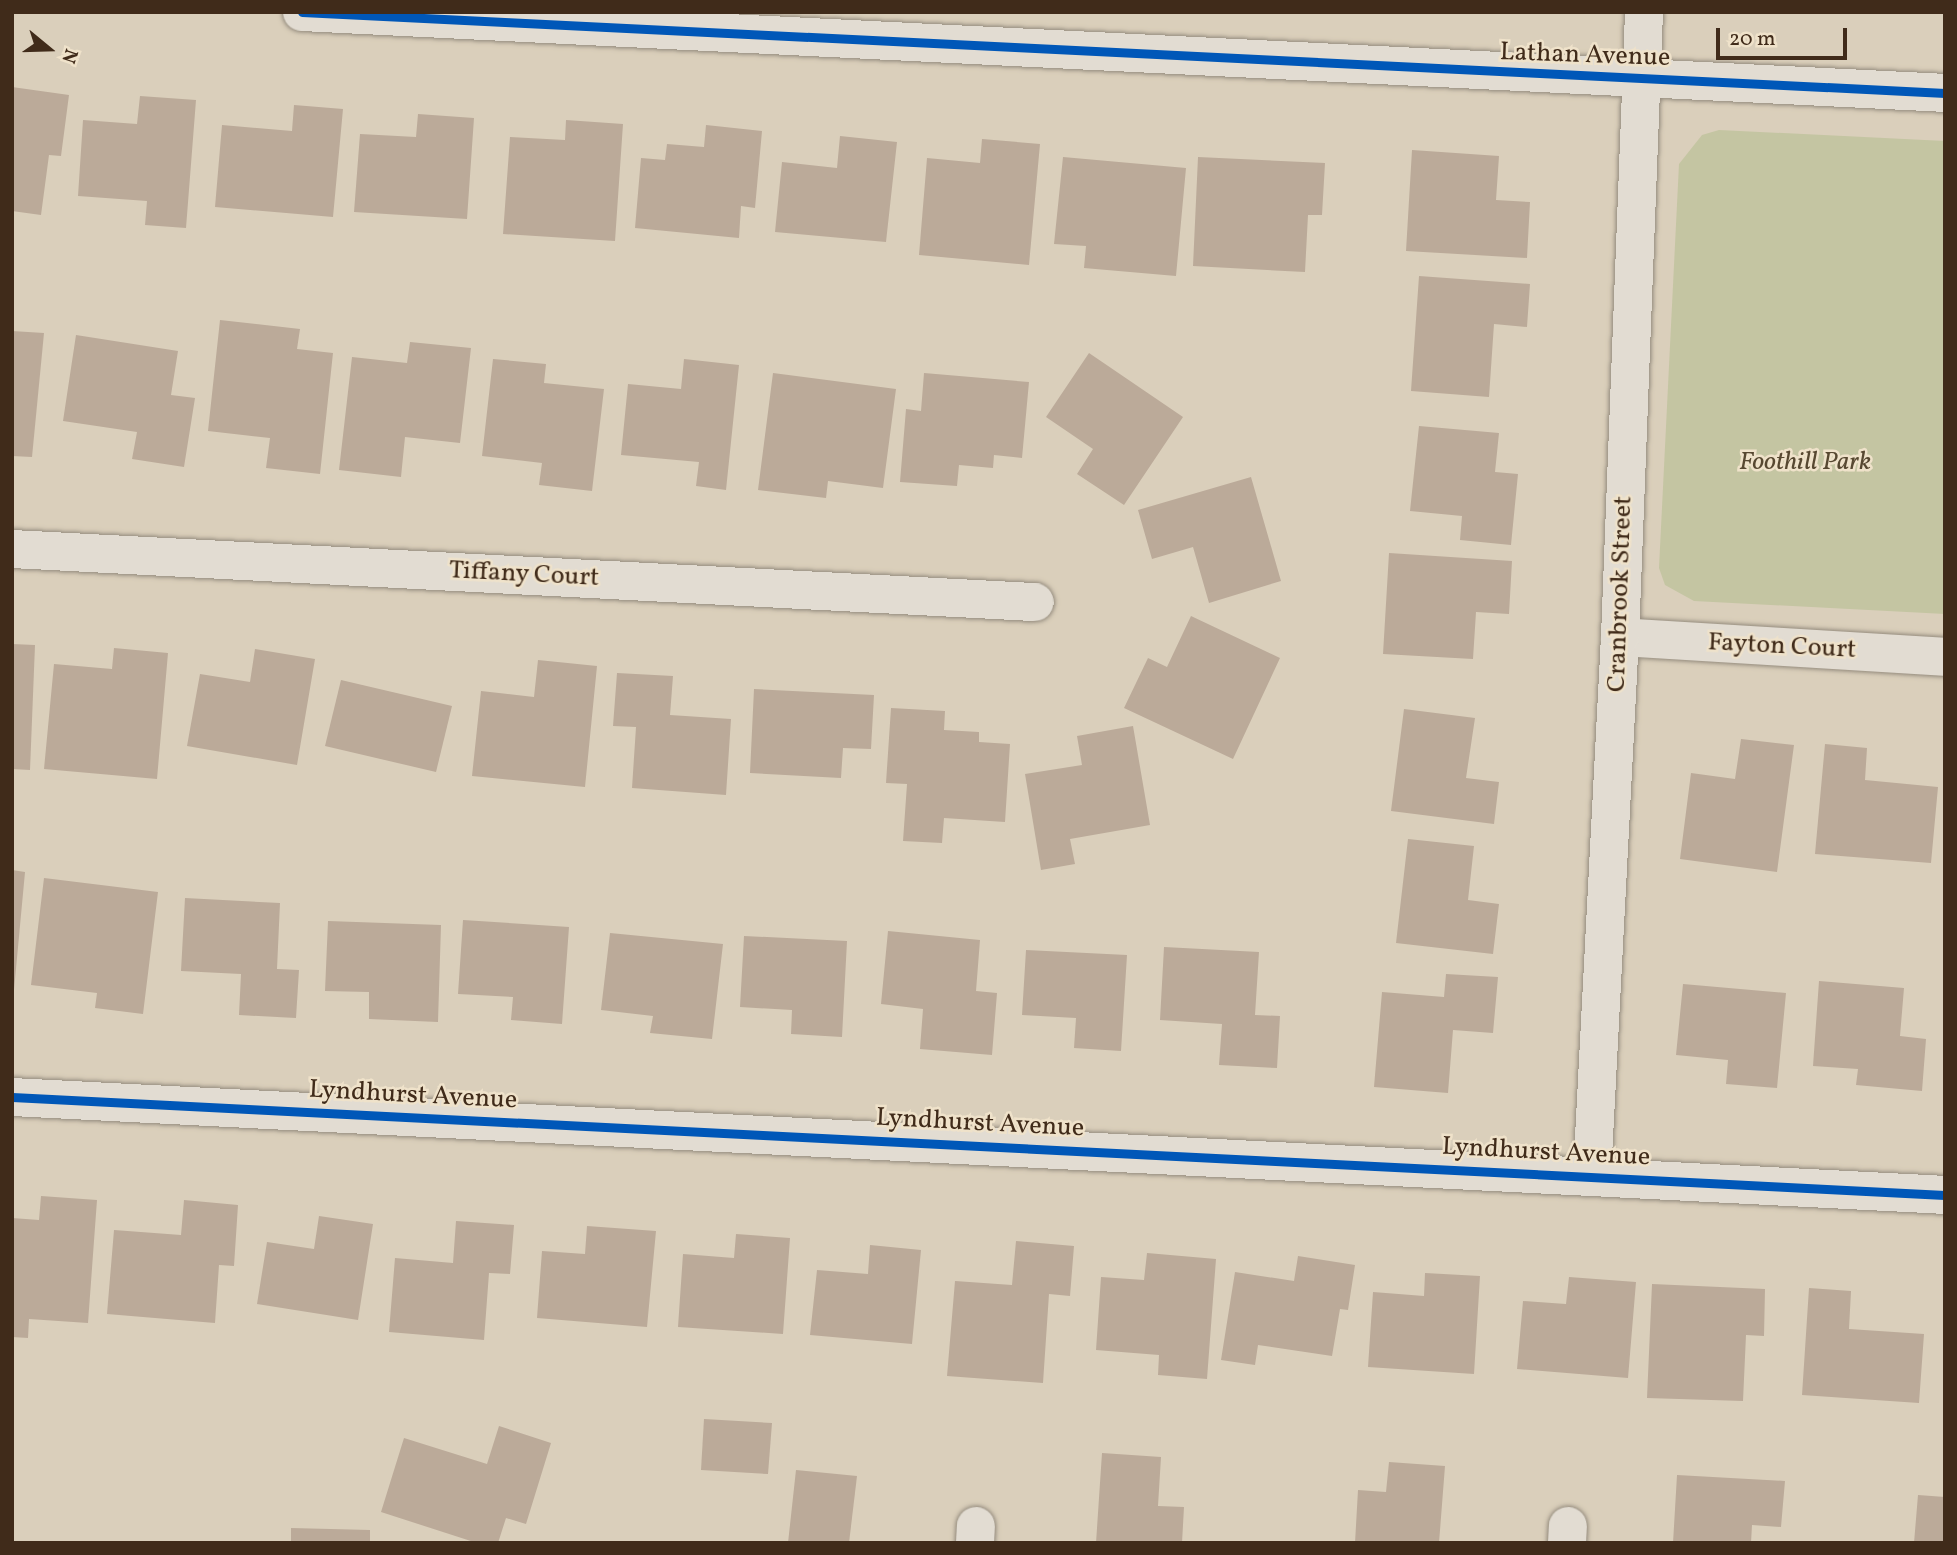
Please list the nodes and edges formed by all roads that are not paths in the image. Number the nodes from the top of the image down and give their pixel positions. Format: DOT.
graph roads {
  1 [pos="302,12"];
  2 [pos="1644,12"];
  3 [pos="1640,78"];
  4 [pos="1945,93"];
  5 [pos="12,549"];
  6 [pos="1035,602"];
  7 [pos="1620,637"];
  8 [pos="1945,657"];
  9 [pos="12,1097"];
  10 [pos="1592,1176"];
  11 [pos="1945,1195"];
  1 -- 3 [label="street, Lathan Avenue"];
  2 -- 3 [label="street, Cranbrook Street"];
  3 -- 4 [label="street, Lathan Avenue"];
  3 -- 7 [label="street, Cranbrook Street"];
  5 -- 6 [label="street, Tiffany Court"];
  7 -- 8 [label="street, Fayton Court"];
  7 -- 10 [label="street, Cranbrook Street"];
  9 -- 10 [label="street, Lyndhurst Avenue"];
  10 -- 11 [label="street, Lyndhurst Avenue"];
}
